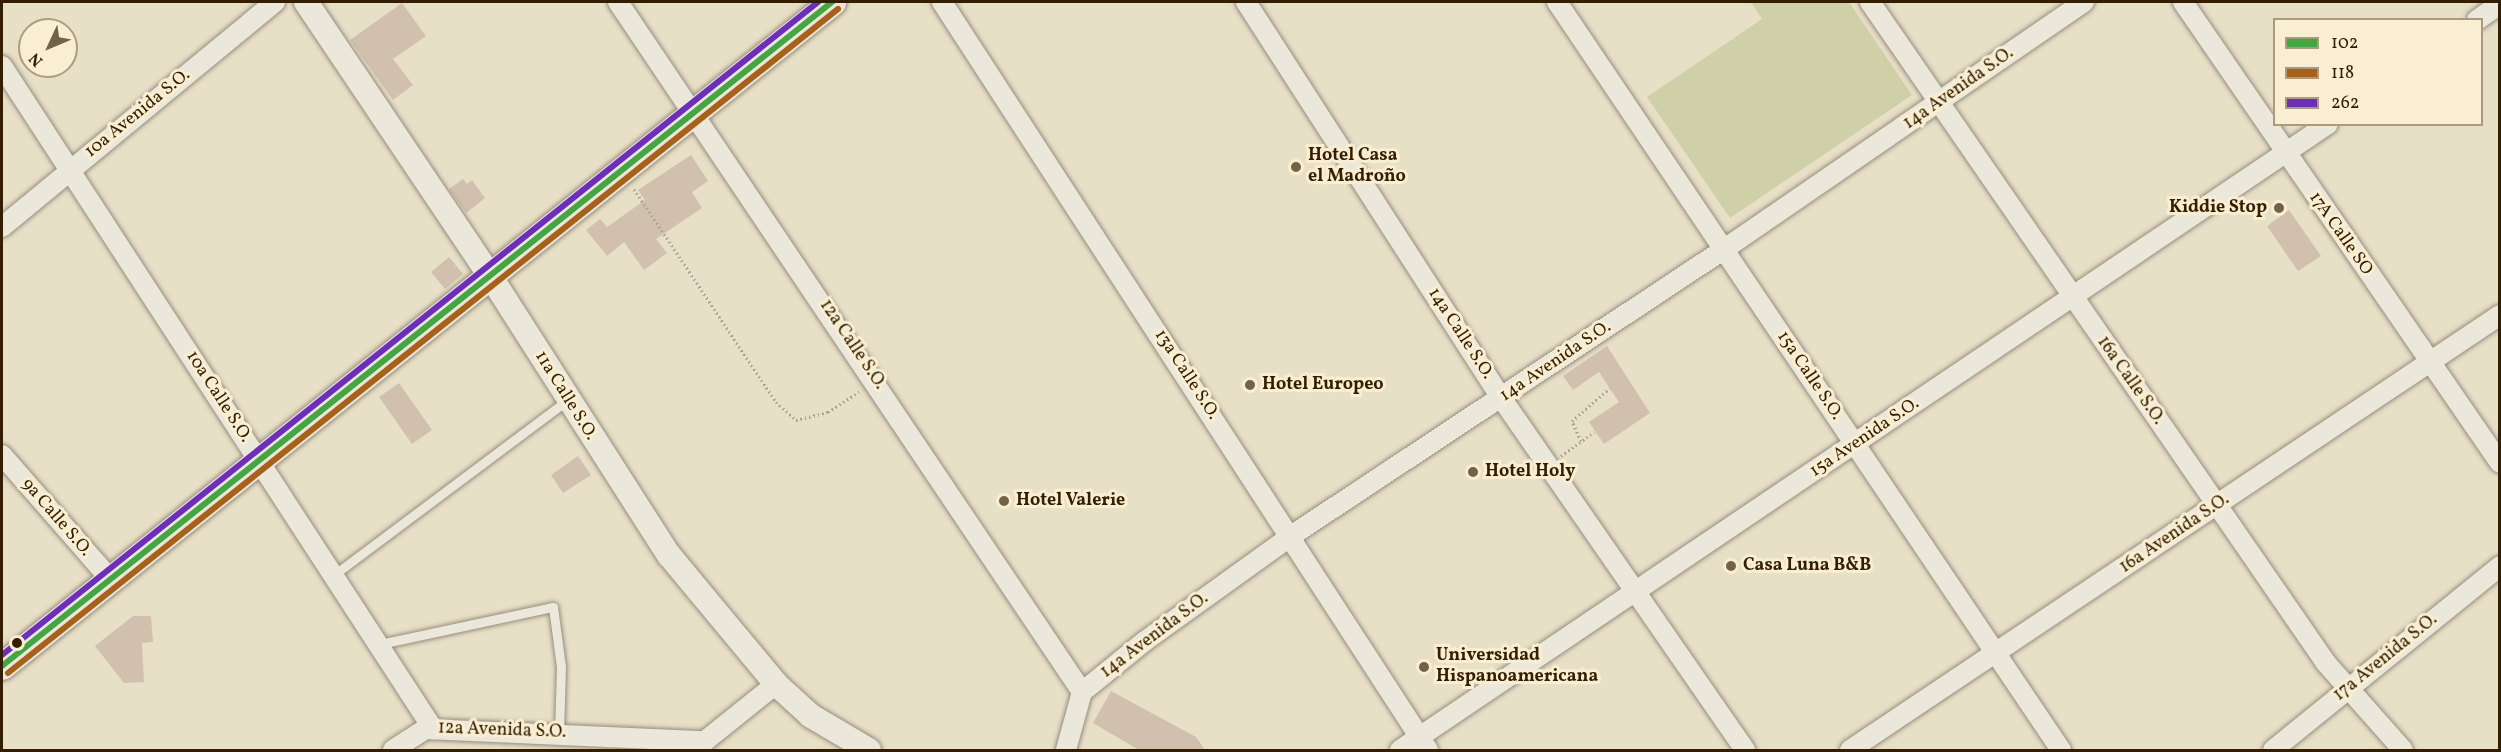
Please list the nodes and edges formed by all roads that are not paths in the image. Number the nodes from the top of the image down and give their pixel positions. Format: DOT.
graph roads {
  1 [pos="275,2"];
  2 [pos="306,2"];
  3 [pos="618,2"];
  4 [pos="832,2"];
  5 [pos="942,2"];
  6 [pos="1246,2"];
  7 [pos="1557,2"];
  8 [pos="1870,2"];
  9 [pos="2084,2"];
  10 [pos="2183,2"];
  11 [pos="2499,3"];
  12 [pos="2480,18"];
  13 [pos="2,66"];
  14 [pos="1939,104"];
  15 [pos="694,109"];
  16 [pos="2325,126"];
  17 [pos="2285,155"];
  18 [pos="70,170"];
  19 [pos="2,227"];
  20 [pos="1723,250"];
  21 [pos="489,273"];
  22 [pos="2073,300"];
  23 [pos="2499,315"];
  24 [pos="2430,362"];
  25 [pos="1502,399"];
  26 [pos="568,400"];
  27 [pos="1856,444"];
  28 [pos="2,455"];
  29 [pos="260,460"];
  30 [pos="2499,463"];
  31 [pos="2217,507"];
  32 [pos="1291,536"];
  33 [pos="2499,566"];
  34 [pos="334,574"];
  35 [pos="111,580"];
  36 [pos="1634,592"];
  37 [pos="380,644"];
  38 [pos="1996,654"];
  39 [pos="2,666"];
  40 [pos="776,684"];
  41 [pos="2349,688"];
  42 [pos="1082,692"];
  43 [pos="433,729"];
  44 [pos="559,733"];
  45 [pos="1424,744"];
  46 [pos="393,750"];
  47 [pos="869,750"];
  48 [pos="1066,750"];
  49 [pos="1400,750"];
  50 [pos="1745,750"];
  51 [pos="1850,750"];
  52 [pos="2061,750"];
  53 [pos="2273,750"];
  54 [pos="2403,750"];
  1 -- 18 [label="street, 10a Avenida S.O."];
  2 -- 21 [label="street, 11a Calle S.O."];
  3 -- 15 [label="street, 12a Calle S.O."];
  4 -- 15 [label="main road"];
  5 -- 32 [label="street, 13a Calle S.O."];
  6 -- 25 [label="street, 14a Calle S.O."];
  7 -- 20 [label="street, 15a Calle S.O."];
  8 -- 14 [label="street, 16a Calle S.O."];
  9 -- 14 [label="street, 14a Avenida S.O."];
  10 -- 17 [label="street, 17A Calle SO"];
  11 -- 12 [label="street"];
  13 -- 18 [label="street, 10a Calle S.O."];
  14 -- 20 [label="street, 14a Avenida S.O."];
  14 -- 22 [label="street, 16a Calle S.O."];
  15 -- 21 [label="main road"];
  15 -- 42 [label="street, 12a Calle S.O."];
  16 -- 17 [label="street, 15a Avenida S.O."];
  17 -- 22 [label="street, 15a Avenida S.O."];
  17 -- 24 [label="street, 17A Calle SO"];
  18 -- 19 [label="street, 10a Avenida S.O."];
  18 -- 29 [label="street, 10a Calle S.O."];
  20 -- 25 [label="street, 14a Avenida S.O."];
  20 -- 27 [label="street, 15a Calle S.O."];
  21 -- 26 [label="street, 11a Calle S.O."];
  21 -- 29 [label="main road"];
  22 -- 27 [label="street, 15a Avenida S.O."];
  22 -- 31 [label="street, 16a Calle S.O."];
  23 -- 24 [label="street, 16a Avenida S.O."];
  24 -- 30 [label="street, 17A Calle SO"];
  24 -- 31 [label="street, 16a Avenida S.O."];
  25 -- 32 [label="street, 14a Avenida S.O."];
  25 -- 36 [label="street, 14a Calle S.O."];
  26 -- 34 [label="lane"];
  26 -- 40 [label="street, 11a Calle S.O."];
  27 -- 36 [label="street, 15a Avenida S.O."];
  27 -- 38 [label="street, 15a Calle S.O."];
  28 -- 35 [label="street, 9a Calle S.O."];
  29 -- 34 [label="street, 10a Calle S.O."];
  29 -- 35 [label="main road"];
  31 -- 38 [label="street, 16a Avenida S.O."];
  31 -- 41 [label="street, 16a Calle S.O."];
  32 -- 42 [label="street, 14a Avenida S.O."];
  32 -- 45 [label="street, 13a Calle S.O."];
  33 -- 41 [label="street, 17a Avenida S.O."];
  34 -- 37 [label="street, 10a Calle S.O."];
  35 -- 39 [label="main road"];
  36 -- 45 [label="street, 15a Avenida S.O."];
  36 -- 50 [label="street, 14a Calle S.O."];
  37 -- 43 [label="street, 10a Calle S.O."];
  37 -- 44 [label="lane"];
  38 -- 51 [label="street, 16a Avenida S.O."];
  38 -- 52 [label="street, 15a Calle S.O."];
  40 -- 44 [label="street, 12a Avenida S.O."];
  40 -- 47 [label="street, 11a Calle S.O."];
  41 -- 53 [label="street, 17a Avenida S.O."];
  41 -- 54 [label="street, 16a Calle S.O."];
  42 -- 48 [label="street"];
  43 -- 44 [label="street, 12a Avenida S.O."];
  43 -- 46 [label="street, 12a Avenida S.O."];
  45 -- 49 [label="street, 15a Avenida S.O."];
}
